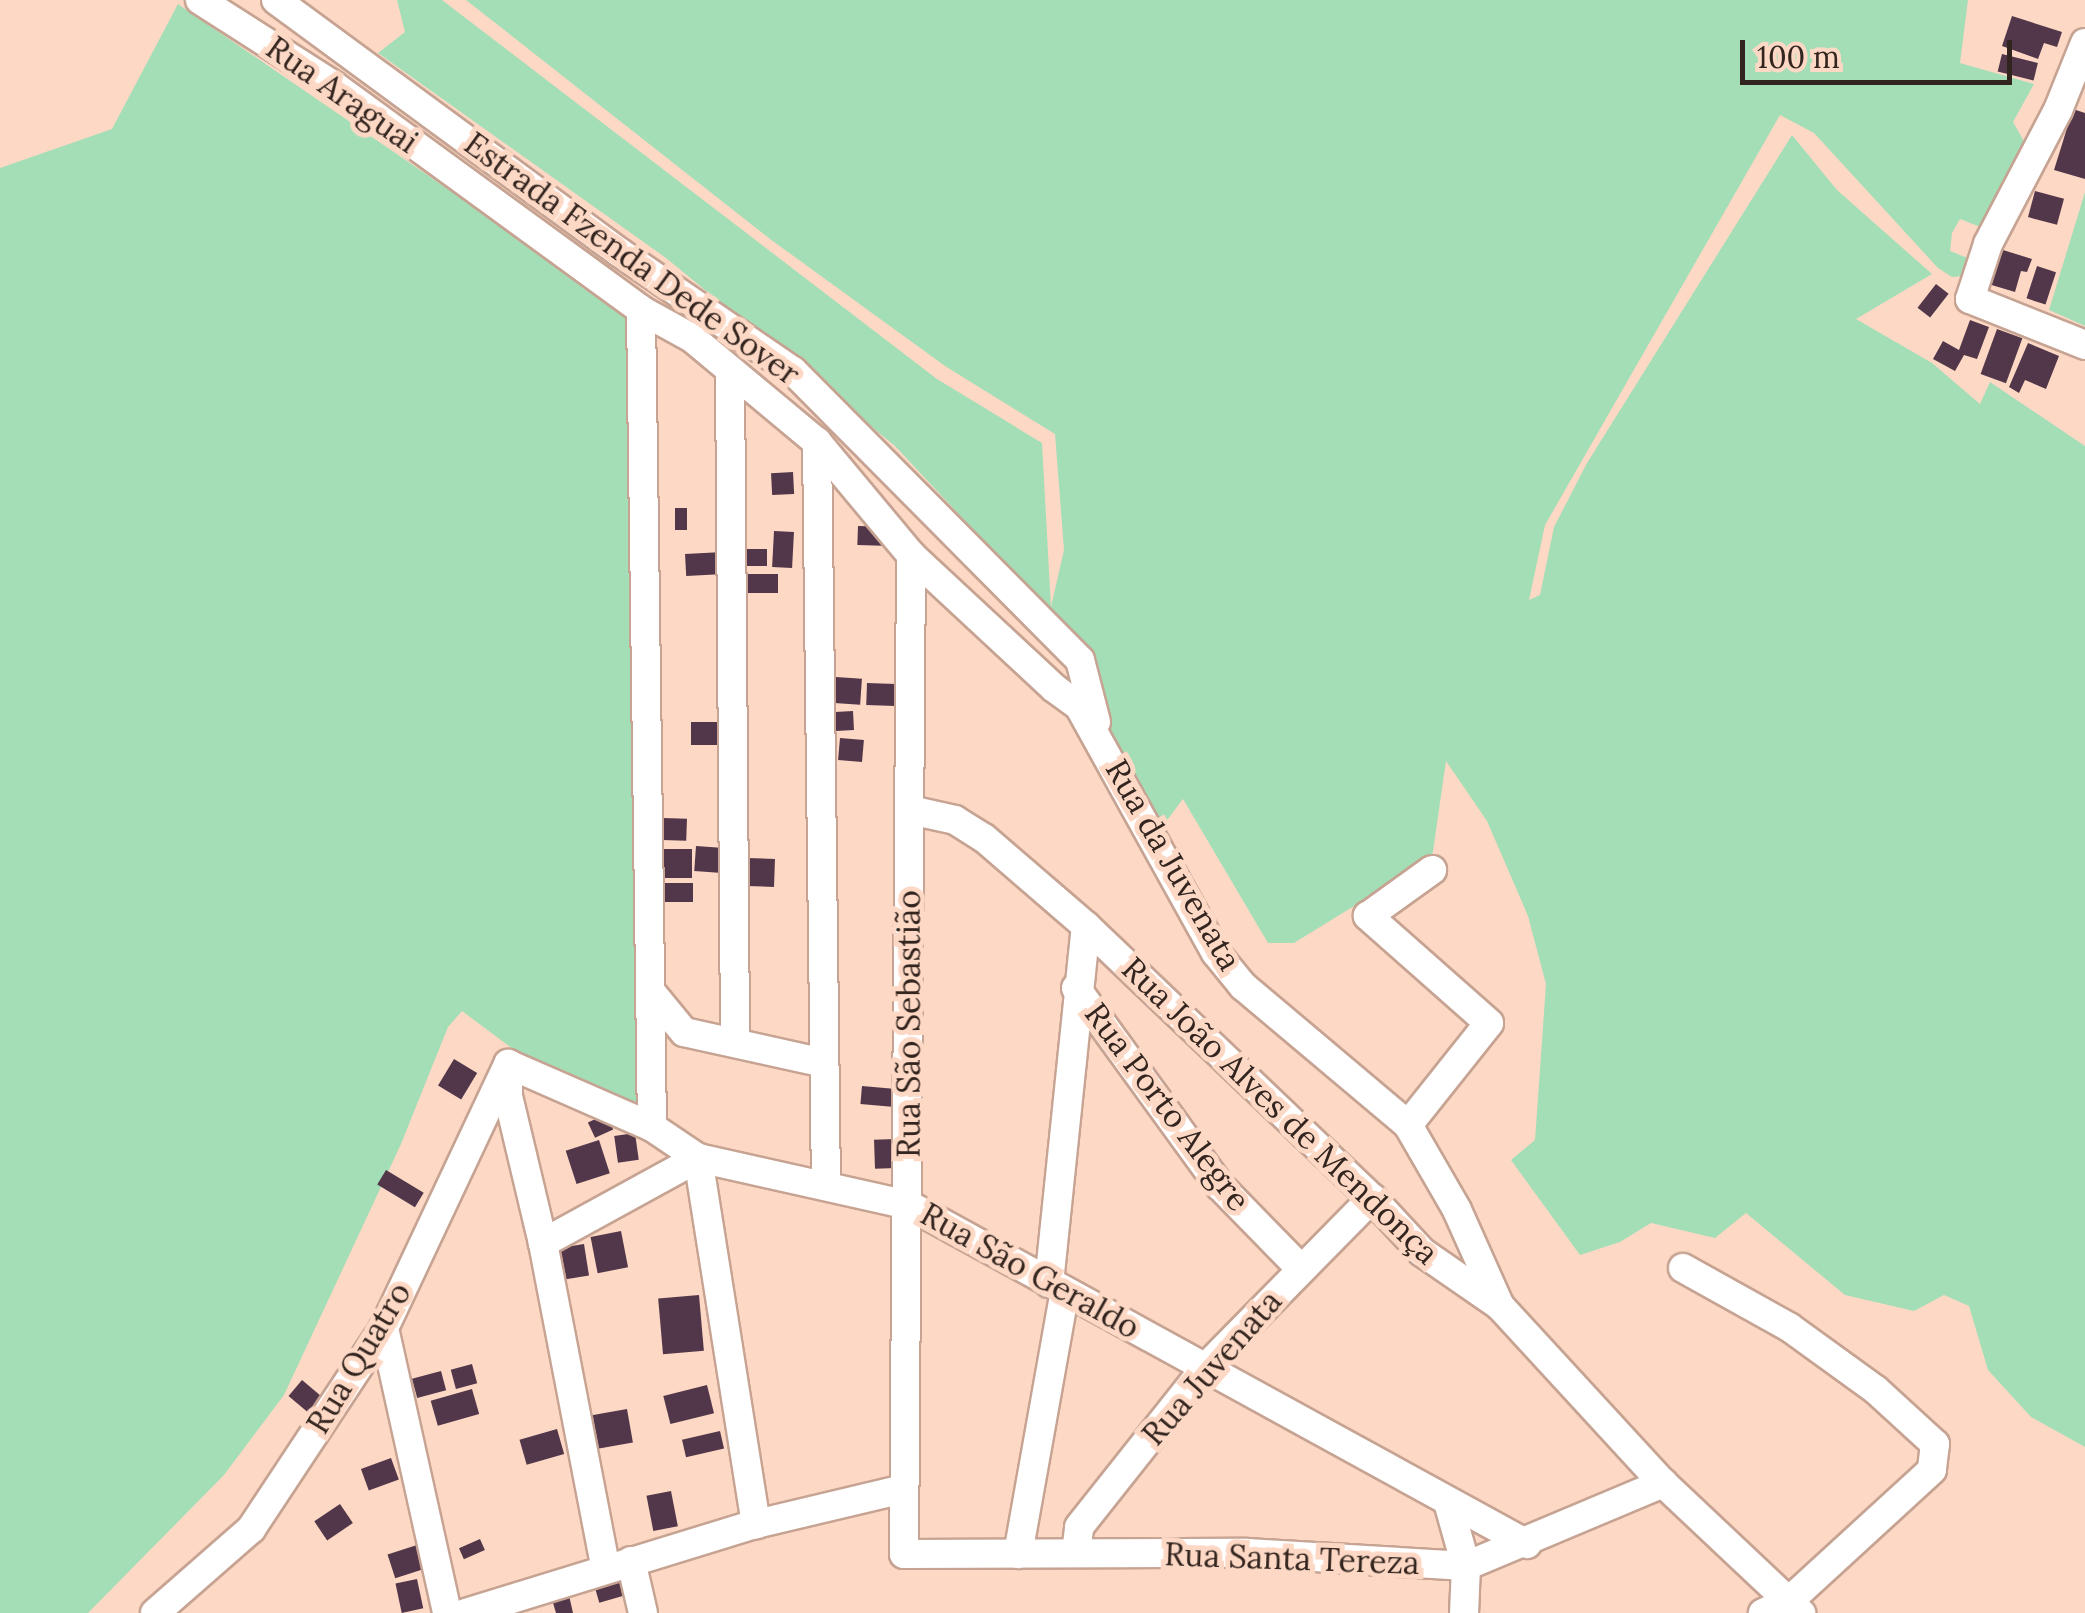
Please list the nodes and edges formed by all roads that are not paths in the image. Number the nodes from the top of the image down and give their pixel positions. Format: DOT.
graph roads {
  1 [pos="200,0"];
  2 [pos="276,0"];
  3 [pos="2085,43"];
  4 [pos="641,310"];
  5 [pos="2085,345"];
  6 [pos="730,372"];
  7 [pos="818,442"];
  8 [pos="912,554"];
  9 [pos="1098,734"];
  10 [pos="910,810"];
  11 [pos="1432,870"];
  12 [pos="1086,926"];
  13 [pos="1076,988"];
  14 [pos="651,992"];
  15 [pos="735,1041"];
  16 [pos="824,1063"];
  17 [pos="508,1064"];
  18 [pos="1408,1125"];
  19 [pos="652,1127"];
  20 [pos="698,1158"];
  21 [pos="826,1186"];
  22 [pos="1372,1198"];
  23 [pos="909,1205"];
  24 [pos="544,1243"];
  25 [pos="1300,1268"];
  26 [pos="1684,1268"];
  27 [pos="1057,1287"];
  28 [pos="1500,1306"];
  29 [pos="384,1328"];
  30 [pos="1206,1367"];
  31 [pos="1664,1483"];
  32 [pos="903,1489"];
  33 [pos="1448,1502"];
  34 [pos="756,1524"];
  35 [pos="1527,1544"];
  36 [pos="1076,1553"];
  37 [pos="904,1554"];
  38 [pos="1018,1554"];
  39 [pos="618,1565"];
  40 [pos="1466,1566"];
  41 [pos="1795,1607"];
  42 [pos="155,1613"];
  43 [pos="447,1613"];
  44 [pos="466,1613"];
  45 [pos="643,1613"];
  46 [pos="1464,1613"];
  47 [pos="1763,1613"];
  1 -- 4 [label="street, Rua Araguai"];
  2 -- 9 [label="street, Estrada Fzenda Dede Sover"];
  3 -- 5 [label="street"];
  4 -- 6 [label="street, Rua Araguai"];
  4 -- 14 [label="street"];
  6 -- 7 [label="street, Rua Araguai"];
  6 -- 15 [label="street"];
  7 -- 8 [label="street, Rua da Juvenata"];
  7 -- 16 [label="street"];
  8 -- 9 [label="street, Rua da Juvenata"];
  8 -- 10 [label="street, Rua São Sebastião"];
  9 -- 18 [label="street, Rua da Juvenata"];
  10 -- 12 [label="street, Rua João Alves de Mendonça"];
  10 -- 23 [label="street, Rua São Sebastião"];
  11 -- 18 [label="street"];
  12 -- 13 [label="street"];
  12 -- 22 [label="street, Rua João Alves de Mendonça"];
  13 -- 25 [label="street, Rua Porto Alegre"];
  13 -- 27 [label="street"];
  14 -- 15 [label="street"];
  14 -- 19 [label="street"];
  15 -- 16 [label="street"];
  16 -- 21 [label="street"];
  17 -- 19 [label="street, Rua São Geraldo"];
  17 -- 24 [label="street"];
  17 -- 29 [label="street, Rua Quatro"];
  18 -- 28 [label="street, Rua da Juvenata"];
  19 -- 20 [label="street, Rua São Geraldo"];
  20 -- 21 [label="street, Rua São Geraldo"];
  20 -- 24 [label="street"];
  20 -- 34 [label="street"];
  21 -- 23 [label="street, Rua São Geraldo"];
  22 -- 25 [label="street, Rua Juvenata"];
  22 -- 28 [label="street, Rua João Alves de Mendonça"];
  23 -- 27 [label="street, Rua São Geraldo"];
  23 -- 32 [label="street, Rua São Sebastião"];
  24 -- 39 [label="street"];
  25 -- 30 [label="street, Rua Juvenata"];
  26 -- 41 [label="street"];
  27 -- 30 [label="street, Rua São Geraldo"];
  27 -- 38 [label="street"];
  28 -- 31 [label="street, Rua João Alves de Mendonça"];
  29 -- 42 [label="street, Rua Quatro"];
  29 -- 43 [label="street"];
  30 -- 33 [label="street, Rua São Geraldo"];
  30 -- 36 [label="street, Rua Juvenata"];
  31 -- 35 [label="street, Rua Santa Tereza"];
  31 -- 41 [label="street, Rua João Alves de Mendonça"];
  32 -- 34 [label="street"];
  32 -- 37 [label="street, Rua São Sebastião"];
  33 -- 35 [label="street, Rua São Geraldo"];
  33 -- 40 [label="street"];
  34 -- 39 [label="street"];
  35 -- 40 [label="street, Rua Santa Tereza"];
  36 -- 38 [label="street, Rua Santa Tereza"];
  36 -- 40 [label="street, Rua Santa Tereza"];
  37 -- 38 [label="street, Rua Santa Tereza"];
  39 -- 44 [label="street"];
  39 -- 45 [label="street"];
  40 -- 46 [label="street"];
  41 -- 47 [label="street"];
}
